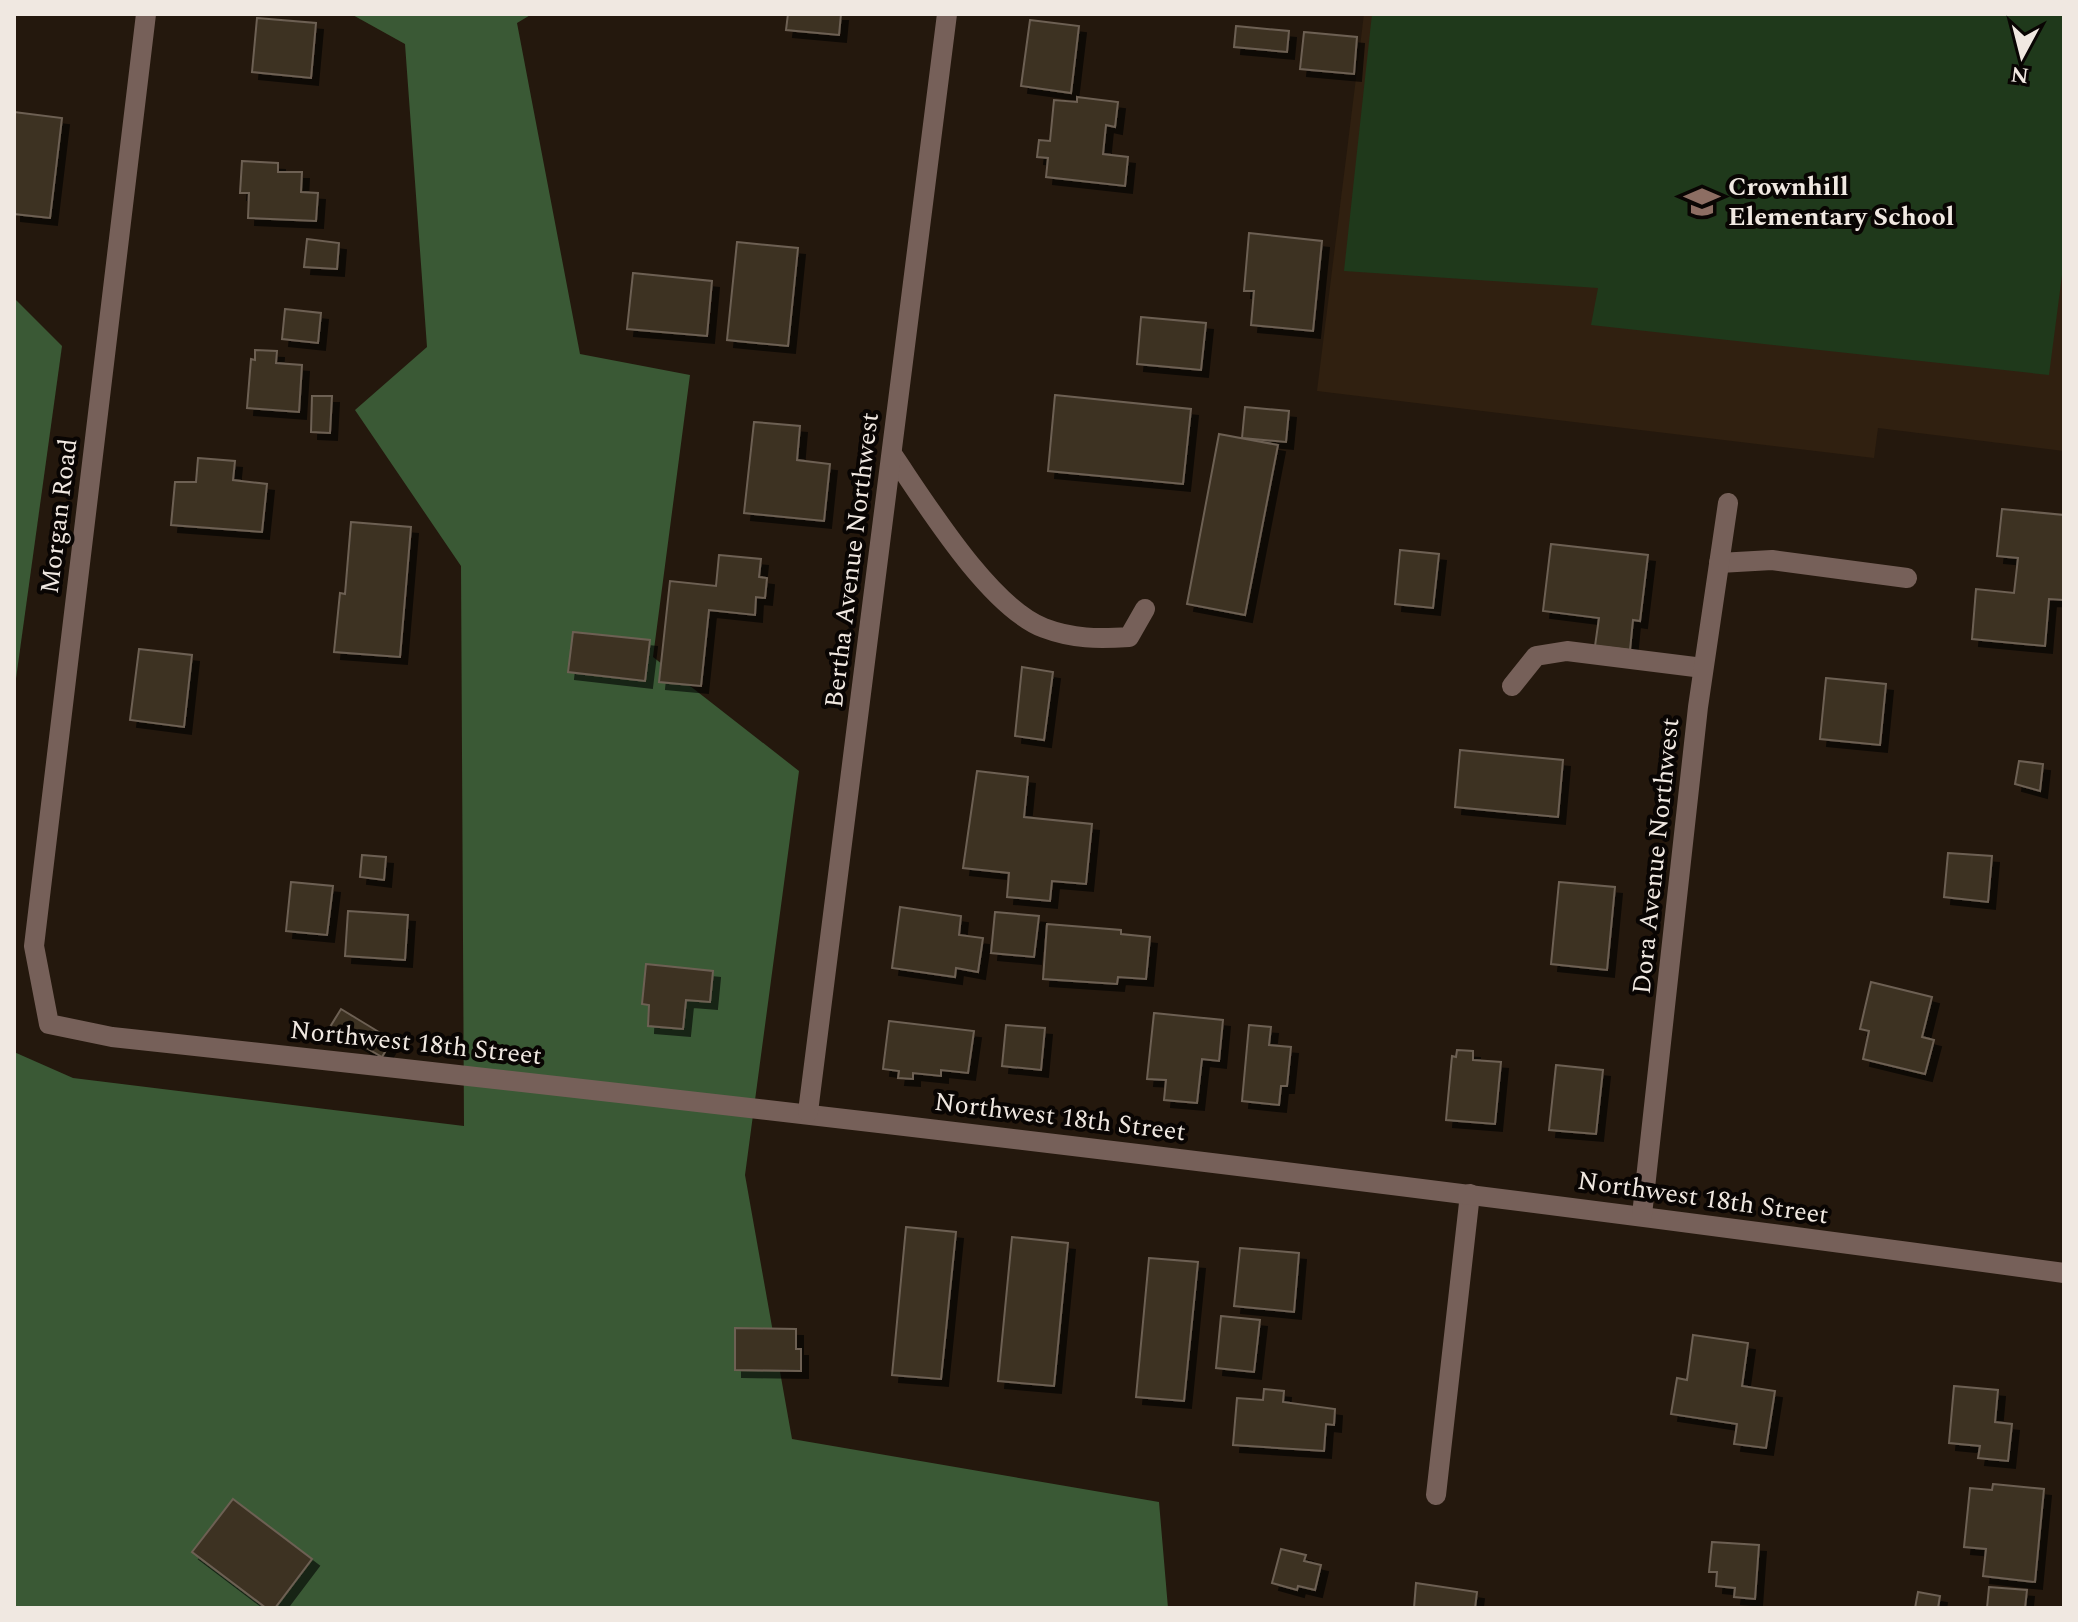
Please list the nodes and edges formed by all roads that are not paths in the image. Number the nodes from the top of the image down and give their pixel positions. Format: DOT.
graph roads {
  1 [pos="146,14"];
  2 [pos="947,14"];
  3 [pos="892,454"];
  4 [pos="1728,503"];
  5 [pos="1719,563"];
  6 [pos="1907,578"];
  7 [pos="1145,609"];
  8 [pos="1703,668"];
  9 [pos="1512,686"];
  10 [pos="49,1024"];
  11 [pos="808,1112"];
  12 [pos="1470,1194"];
  13 [pos="1642,1215"];
  14 [pos="2064,1273"];
  15 [pos="1436,1495"];
  1 -- 10 [label="street, Morgan Road"];
  2 -- 3 [label="street, Bertha Avenue Northwest"];
  3 -- 7 [label="street"];
  3 -- 11 [label="street, Bertha Avenue Northwest"];
  4 -- 5 [label="street, Dora Avenue Northwest"];
  5 -- 6 [label="street"];
  5 -- 8 [label="street, Dora Avenue Northwest"];
  8 -- 9 [label="street"];
  8 -- 13 [label="street, Dora Avenue Northwest"];
  10 -- 11 [label="street, Northwest 18th Street"];
  11 -- 12 [label="street, Northwest 18th Street"];
  12 -- 13 [label="street, Northwest 18th Street"];
  12 -- 15 [label="street"];
  13 -- 14 [label="street, Northwest 18th Street"];
}
